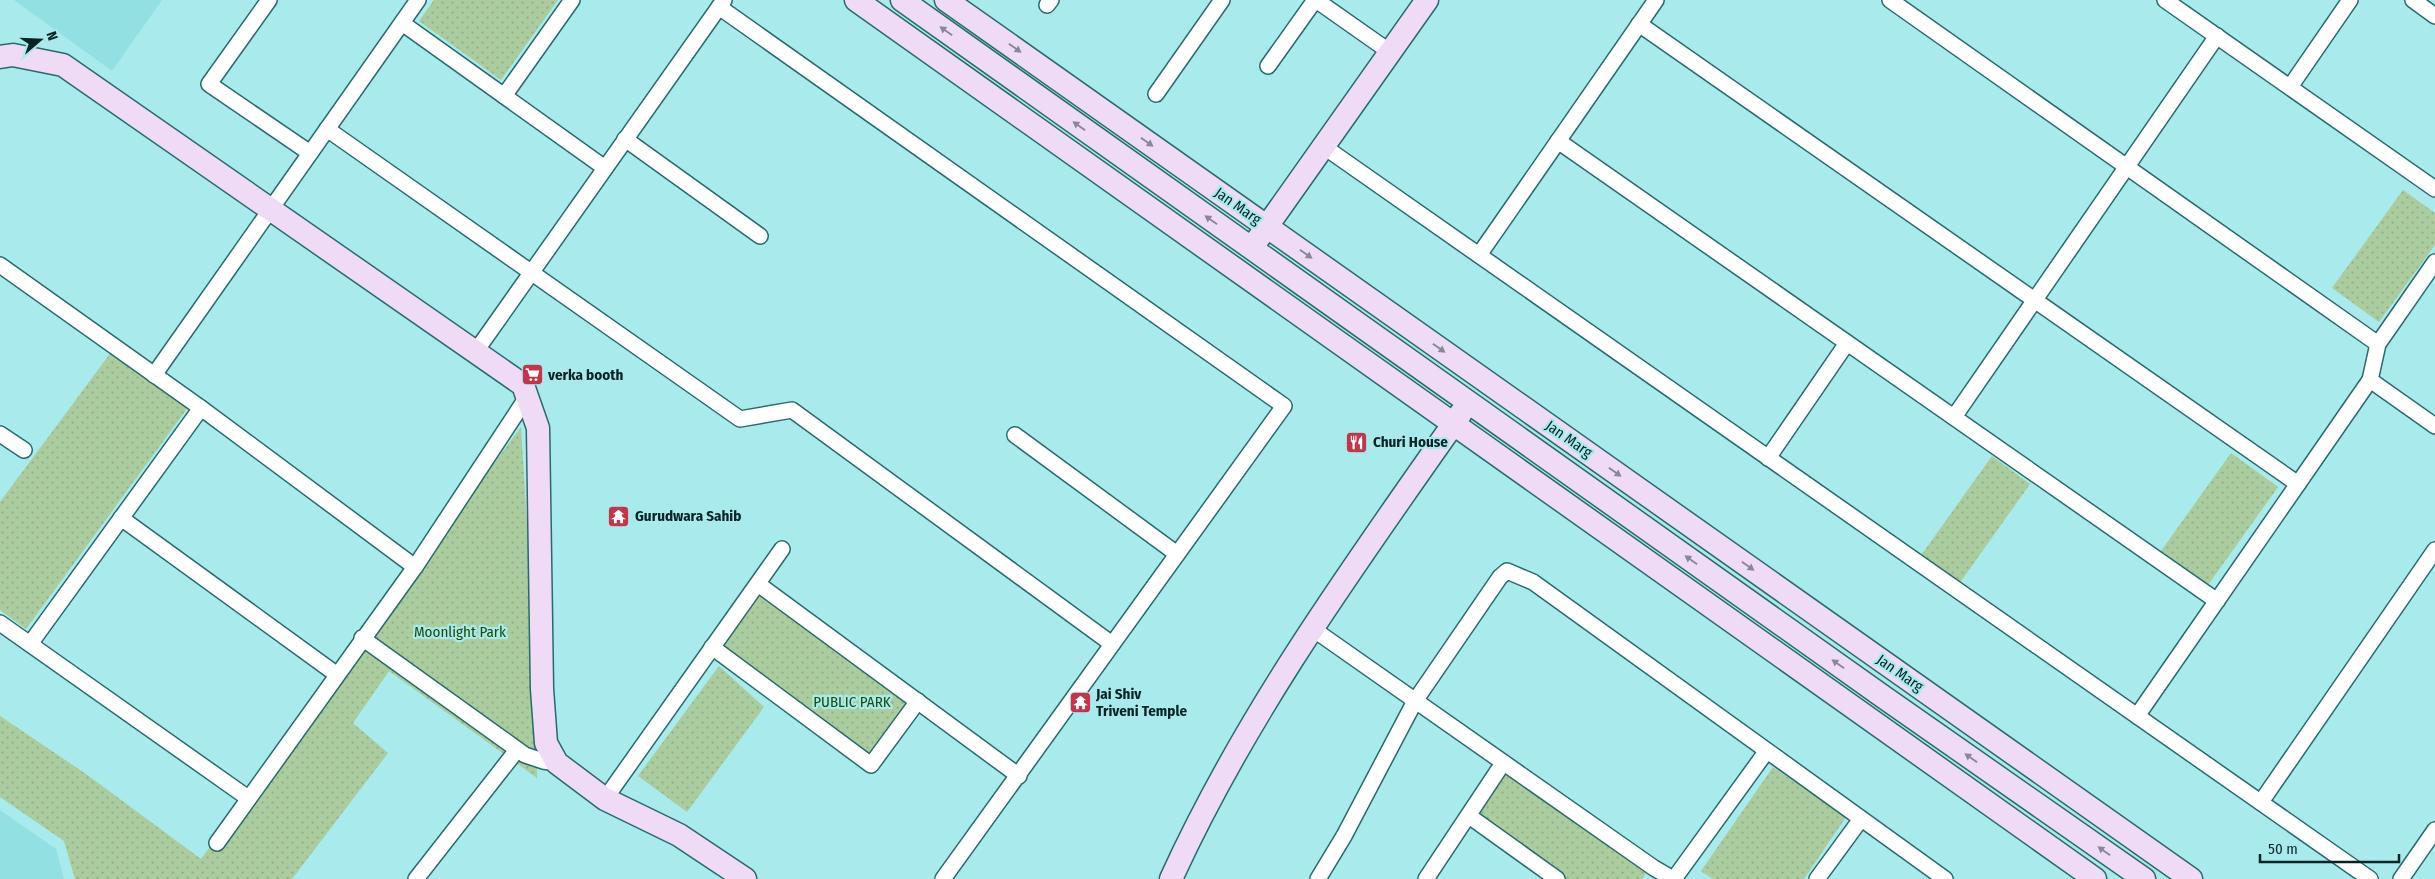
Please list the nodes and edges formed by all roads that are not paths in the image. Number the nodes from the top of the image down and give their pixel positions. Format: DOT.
graph roads {
  1 [pos="269,0"];
  2 [pos="418,0"];
  3 [pos="572,0"];
  4 [pos="856,0"];
  5 [pos="902,0"];
  6 [pos="946,0"];
  7 [pos="1222,0"];
  8 [pos="1315,0"];
  9 [pos="1427,0"];
  10 [pos="1656,0"];
  11 [pos="1890,0"];
  12 [pos="2165,0"];
  13 [pos="2350,0"];
  14 [pos="2413,0"];
  15 [pos="721,3"];
  16 [pos="2435,16"];
  17 [pos="402,23"];
  18 [pos="1639,24"];
  19 [pos="2217,36"];
  20 [pos="1390,52"];
  21 [pos="4,53"];
  22 [pos="1268,66"];
  23 [pos="2290,87"];
  24 [pos="1156,94"];
  25 [pos="504,96"];
  26 [pos="327,128"];
  27 [pos="625,139"];
  28 [pos="1558,141"];
  29 [pos="1323,146"];
  30 [pos="310,153"];
  31 [pos="605,168"];
  32 [pos="2126,168"];
  33 [pos="2435,189"];
  34 [pos="270,208"];
  35 [pos="1267,226"];
  36 [pos="760,236"];
  37 [pos="1251,248"];
  38 [pos="1479,255"];
  39 [pos="2435,262"];
  40 [pos="0,265"];
  41 [pos="532,271"];
  42 [pos="2035,300"];
  43 [pos="1848,343"];
  44 [pos="2378,344"];
  45 [pos="476,351"];
  46 [pos="154,375"];
  47 [pos="1484,380"];
  48 [pos="2370,380"];
  49 [pos="527,397"];
  50 [pos="1468,402"];
  51 [pos="201,408"];
  52 [pos="1954,417"];
  53 [pos="1453,424"];
  54 [pos="2435,426"];
  55 [pos="0,434"];
  56 [pos="1015,435"];
  57 [pos="24,450"];
  58 [pos="1768,458"];
  59 [pos="2298,484"];
  60 [pos="121,518"];
  61 [pos="782,549"];
  62 [pos="2435,550"];
  63 [pos="1177,554"];
  64 [pos="414,567"];
  65 [pos="758,584"];
  66 [pos="2217,601"];
  67 [pos="0,623"];
  68 [pos="1313,629"];
  69 [pos="362,638"];
  70 [pos="30,644"];
  71 [pos="1112,644"];
  72 [pos="712,647"];
  73 [pos="336,674"];
  74 [pos="918,701"];
  75 [pos="1415,701"];
  76 [pos="2137,716"];
  77 [pos="517,750"];
  78 [pos="1766,752"];
  79 [pos="1503,762"];
  80 [pos="557,763"];
  81 [pos="1018,776"];
  82 [pos="248,798"];
  83 [pos="605,799"];
  84 [pos="2260,802"];
  85 [pos="1469,816"];
  86 [pos="1861,819"];
  87 [pos="2435,830"];
  88 [pos="217,843"];
  89 [pos="1651,874"];
  90 [pos="421,877"];
  91 [pos="745,879"];
  92 [pos="943,879"];
  93 [pos="1171,879"];
  94 [pos="1318,879"];
  95 [pos="1426,879"];
  96 [pos="1557,879"];
  97 [pos="1674,879"];
  98 [pos="1817,879"];
  99 [pos="1945,879"];
  100 [pos="2095,879"];
  101 [pos="2144,879"];
  102 [pos="2191,879"];
  103 [pos="2370,879"];
  104 [pos="2401,879"];
  1 -- 30 [label="street"];
  2 -- 17 [label="street"];
  3 -- 25 [label="street"];
  4 -- 53 [label="street"];
  37 -- 5 [label="street, Jan Marg, one-way"];
  6 -- 35 [label="street, Jan Marg, one-way"];
  7 -- 24 [label="street"];
  8 -- 20 [label="street"];
  8 -- 22 [label="street"];
  9 -- 20 [label="street"];
  10 -- 18 [label="street"];
  11 -- 32 [label="street"];
  12 -- 19 [label="street"];
  13 -- 23 [label="street"];
  14 -- 16 [label="street"];
  15 -- 27 [label="street"];
  15 -- 63 [label="street"];
  17 -- 25 [label="street"];
  17 -- 26 [label="street"];
  18 -- 28 [label="street"];
  18 -- 42 [label="street"];
  19 -- 23 [label="street"];
  19 -- 32 [label="street"];
  20 -- 29 [label="street"];
  21 -- 34 [label="street"];
  23 -- 33 [label="street"];
  25 -- 31 [label="street"];
  26 -- 30 [label="street"];
  26 -- 41 [label="street"];
  27 -- 31 [label="street"];
  27 -- 36 [label="street"];
  28 -- 38 [label="street"];
  28 -- 43 [label="street"];
  29 -- 35 [label="street"];
  29 -- 38 [label="street"];
  30 -- 34 [label="street"];
  31 -- 41 [label="street"];
  32 -- 42 [label="street"];
  32 -- 44 [label="street"];
  34 -- 45 [label="street"];
  34 -- 46 [label="street"];
  35 -- 37 [label="street"];
  35 -- 47 [label="street, Jan Marg, one-way"];
  37 -- 50 [label="street, Jan Marg"];
  38 -- 58 [label="street"];
  39 -- 44 [label="street"];
  40 -- 46 [label="street"];
  41 -- 45 [label="street"];
  41 -- 71 [label="street"];
  42 -- 52 [label="street"];
  42 -- 59 [label="street"];
  43 -- 52 [label="street"];
  43 -- 58 [label="street"];
  44 -- 48 [label="street"];
  45 -- 49 [label="street"];
  46 -- 51 [label="street"];
  47 -- 50 [label="street"];
  47 -- 102 [label="street, Jan Marg, one-way"];
  48 -- 54 [label="street"];
  48 -- 59 [label="street"];
  49 -- 64 [label="street"];
  49 -- 80 [label="street"];
  50 -- 53 [label="street"];
  101 -- 50 [label="street, Jan Marg, one-way"];
  51 -- 60 [label="street"];
  51 -- 64 [label="street"];
  52 -- 66 [label="street"];
  53 -- 68 [label="street"];
  53 -- 100 [label="street"];
  55 -- 57 [label="street"];
  56 -- 63 [label="street"];
  58 -- 76 [label="street"];
  59 -- 66 [label="street"];
  60 -- 70 [label="street"];
  60 -- 73 [label="street"];
  61 -- 65 [label="street"];
  62 -- 84 [label="street"];
  63 -- 71 [label="street"];
  64 -- 69 [label="street"];
  65 -- 72 [label="street"];
  65 -- 74 [label="street"];
  66 -- 76 [label="street"];
  67 -- 70 [label="street"];
  68 -- 75 [label="street"];
  68 -- 93 [label="street"];
  69 -- 73 [label="street"];
  69 -- 77 [label="street"];
  70 -- 82 [label="street"];
  71 -- 81 [label="street"];
  72 -- 74 [label="street"];
  72 -- 83 [label="street"];
  73 -- 82 [label="street"];
  74 -- 81 [label="street"];
  75 -- 78 [label="street"];
  75 -- 79 [label="street"];
  75 -- 94 [label="street"];
  76 -- 84 [label="street"];
  77 -- 80 [label="street"];
  77 -- 90 [label="street"];
  78 -- 86 [label="street"];
  78 -- 97 [label="street"];
  79 -- 85 [label="street"];
  79 -- 89 [label="street"];
  80 -- 83 [label="street"];
  81 -- 92 [label="street"];
  82 -- 88 [label="street"];
  83 -- 91 [label="street"];
  84 -- 103 [label="street"];
  85 -- 95 [label="street"];
  85 -- 96 [label="street"];
  86 -- 98 [label="street"];
  86 -- 99 [label="street"];
  87 -- 104 [label="street"];
  89 -- 97 [label="street"];
}
